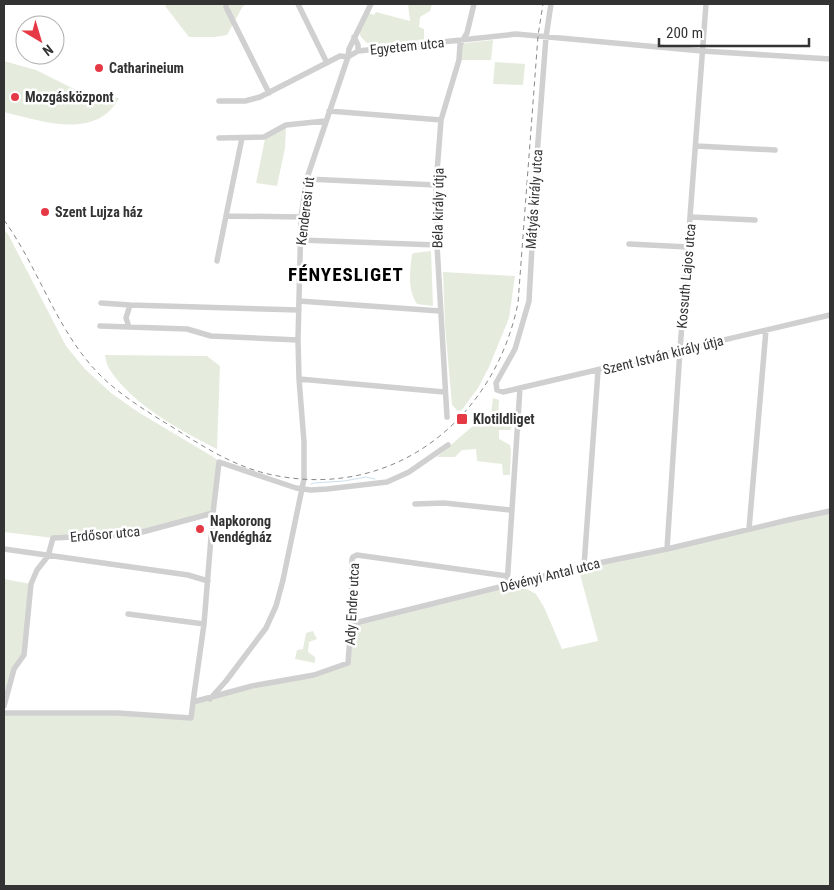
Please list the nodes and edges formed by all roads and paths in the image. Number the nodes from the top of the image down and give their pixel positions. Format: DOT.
graph roads {
  1 [pos="298,4"];
  2 [pos="371,4"];
  3 [pos="474,4"];
  4 [pos="551,4"];
  5 [pos="706,4"];
  6 [pos="226,7"];
  7 [pos="354,37"];
  8 [pos="546,37"];
  9 [pos="464,39"];
  10 [pos="358,51"];
  11 [pos="702,51"];
  12 [pos="348,57"];
  13 [pos="830,58"];
  14 [pos="327,63"];
  15 [pos="269,93"];
  16 [pos="219,101"];
  17 [pos="330,111"];
  18 [pos="442,120"];
  19 [pos="326,121"];
  20 [pos="219,138"];
  21 [pos="242,138"];
  22 [pos="696,146"];
  23 [pos="775,150"];
  24 [pos="307,179"];
  25 [pos="436,185"];
  26 [pos="226,216"];
  27 [pos="301,217"];
  28 [pos="691,217"];
  29 [pos="755,220"];
  30 [pos="300,240"];
  31 [pos="629,244"];
  32 [pos="437,245"];
  33 [pos="688,247"];
  34 [pos="217,261"];
  35 [pos="299,301"];
  36 [pos="101,303"];
  37 [pos="130,305"];
  38 [pos="299,310"];
  39 [pos="440,311"];
  40 [pos="830,315"];
  41 [pos="100,326"];
  42 [pos="129,327"];
  43 [pos="766,330"];
  44 [pos="298,340"];
  45 [pos="680,350"];
  46 [pos="598,371"];
  47 [pos="299,379"];
  48 [pos="496,388"];
  49 [pos="520,388"];
  50 [pos="444,392"];
  51 [pos="447,417"];
  52 [pos="448,446"];
  53 [pos="302,490"];
  54 [pos="415,504"];
  55 [pos="511,510"];
  56 [pos="830,512"];
  57 [pos="213,514"];
  58 [pos="749,529"];
  59 [pos="4,549"];
  60 [pos="667,549"];
  61 [pos="48,556"];
  62 [pos="584,566"];
  63 [pos="507,576"];
  64 [pos="208,581"];
  65 [pos="507,585"];
  66 [pos="128,614"];
  67 [pos="204,624"];
  68 [pos="351,624"];
  69 [pos="226,681"];
  70 [pos="229,694"];
  71 [pos="210,699"];
  72 [pos="194,702"];
  73 [pos="4,706"];
  74 [pos="4,713"];
  1 -- 14 [label="street"];
  2 -- 7 [label="street, Kenderesi út"];
  3 -- 9 [label="street, Béla király útja"];
  4 -- 8 [label="street, Mátyás király utca"];
  5 -- 11 [label="street, Kossuth Lajos utca"];
  6 -- 15 [label="street"];
  7 -- 10 [label="street"];
  7 -- 12 [label="street, Kenderesi út"];
  8 -- 9 [label="street, Egyetem utca"];
  8 -- 11 [label="street, Egyetem utca"];
  8 -- 48 [label="street, Mátyás király utca"];
  9 -- 10 [label="street, Egyetem utca"];
  9 -- 18 [label="street, Béla király útja"];
  10 -- 12 [label="street, Egyetem utca"];
  11 -- 13 [label="street, Egyetem utca"];
  11 -- 22 [label="street, Kossuth Lajos utca"];
  12 -- 14 [label="street, Egyetem utca"];
  12 -- 17 [label="street, Kenderesi út"];
  14 -- 15 [label="street, Egyetem utca"];
  15 -- 16 [label="street, Egyetem utca"];
  17 -- 18 [label="street"];
  17 -- 19 [label="street, Kenderesi út"];
  18 -- 25 [label="street, Béla király útja"];
  19 -- 21 [label="street"];
  19 -- 24 [label="street, Kenderesi út"];
  20 -- 21 [label="street"];
  21 -- 26 [label="street"];
  22 -- 23 [label="street"];
  22 -- 28 [label="street, Kossuth Lajos utca"];
  24 -- 25 [label="street"];
  24 -- 27 [label="street, Kenderesi út"];
  25 -- 32 [label="street, Béla király útja"];
  26 -- 27 [label="street"];
  26 -- 34 [label="street"];
  27 -- 30 [label="street, Kenderesi út"];
  28 -- 29 [label="street"];
  28 -- 33 [label="street, Kossuth Lajos utca"];
  30 -- 32 [label="street"];
  30 -- 35 [label="street, Kenderesi út"];
  31 -- 33 [label="street"];
  32 -- 39 [label="street, Béla király útja"];
  33 -- 45 [label="street, Kossuth Lajos utca"];
  35 -- 38 [label="street, Kenderesi út"];
  35 -- 39 [label="street"];
  36 -- 37 [label="street"];
  37 -- 38 [label="street"];
  37 -- 42 [label="street"];
  38 -- 44 [label="street, Kenderesi út"];
  39 -- 50 [label="street, Béla király útja"];
  40 -- 43 [label="street, Szent István király útja"];
  41 -- 42 [label="street"];
  42 -- 44 [label="street"];
  43 -- 45 [label="street, Szent István király útja"];
  43 -- 58 [label="street"];
  44 -- 47 [label="street, Kenderesi út"];
  45 -- 46 [label="street, Szent István király útja"];
  45 -- 60 [label="street, Kossuth Lajos utca"];
  46 -- 49 [label="street, Szent István király útja"];
  46 -- 62 [label="street"];
  47 -- 50 [label="street"];
  47 -- 53 [label="street, Kenderesi út"];
  48 -- 49 [label="street, Szent István király útja"];
  49 -- 55 [label="street"];
  50 -- 51 [label="street, Béla király útja"];
  52 -- 53 [label="street"];
  53 -- 57 [label="street"];
  53 -- 69 [label="street, Kenderesi út"];
  54 -- 55 [label="street"];
  55 -- 63 [label="street"];
  56 -- 58 [label="street, Dévényi Antal utca"];
  57 -- 61 [label="street, Erdősor utca"];
  57 -- 64 [label="street"];
  58 -- 60 [label="street, Dévényi Antal utca"];
  59 -- 61 [label="street"];
  60 -- 62 [label="street, Dévényi Antal utca"];
  61 -- 64 [label="street"];
  61 -- 73 [label="street, Erdősor utca"];
  62 -- 65 [label="street, Dévényi Antal utca"];
  63 -- 65 [label="street"];
  63 -- 68 [label="street, Ady Endre utca"];
  64 -- 67 [label="street"];
  65 -- 68 [label="street, Dévényi Antal utca"];
  66 -- 67 [label="street"];
  67 -- 72 [label="street"];
  68 -- 70 [label="street, Ady Endre utca"];
  69 -- 70 [label="street"];
  69 -- 71 [label="street, Kenderesi út"];
  70 -- 71 [label="street, Ady Endre utca"];
  71 -- 72 [label="street"];
  72 -- 74 [label="street"];
}
